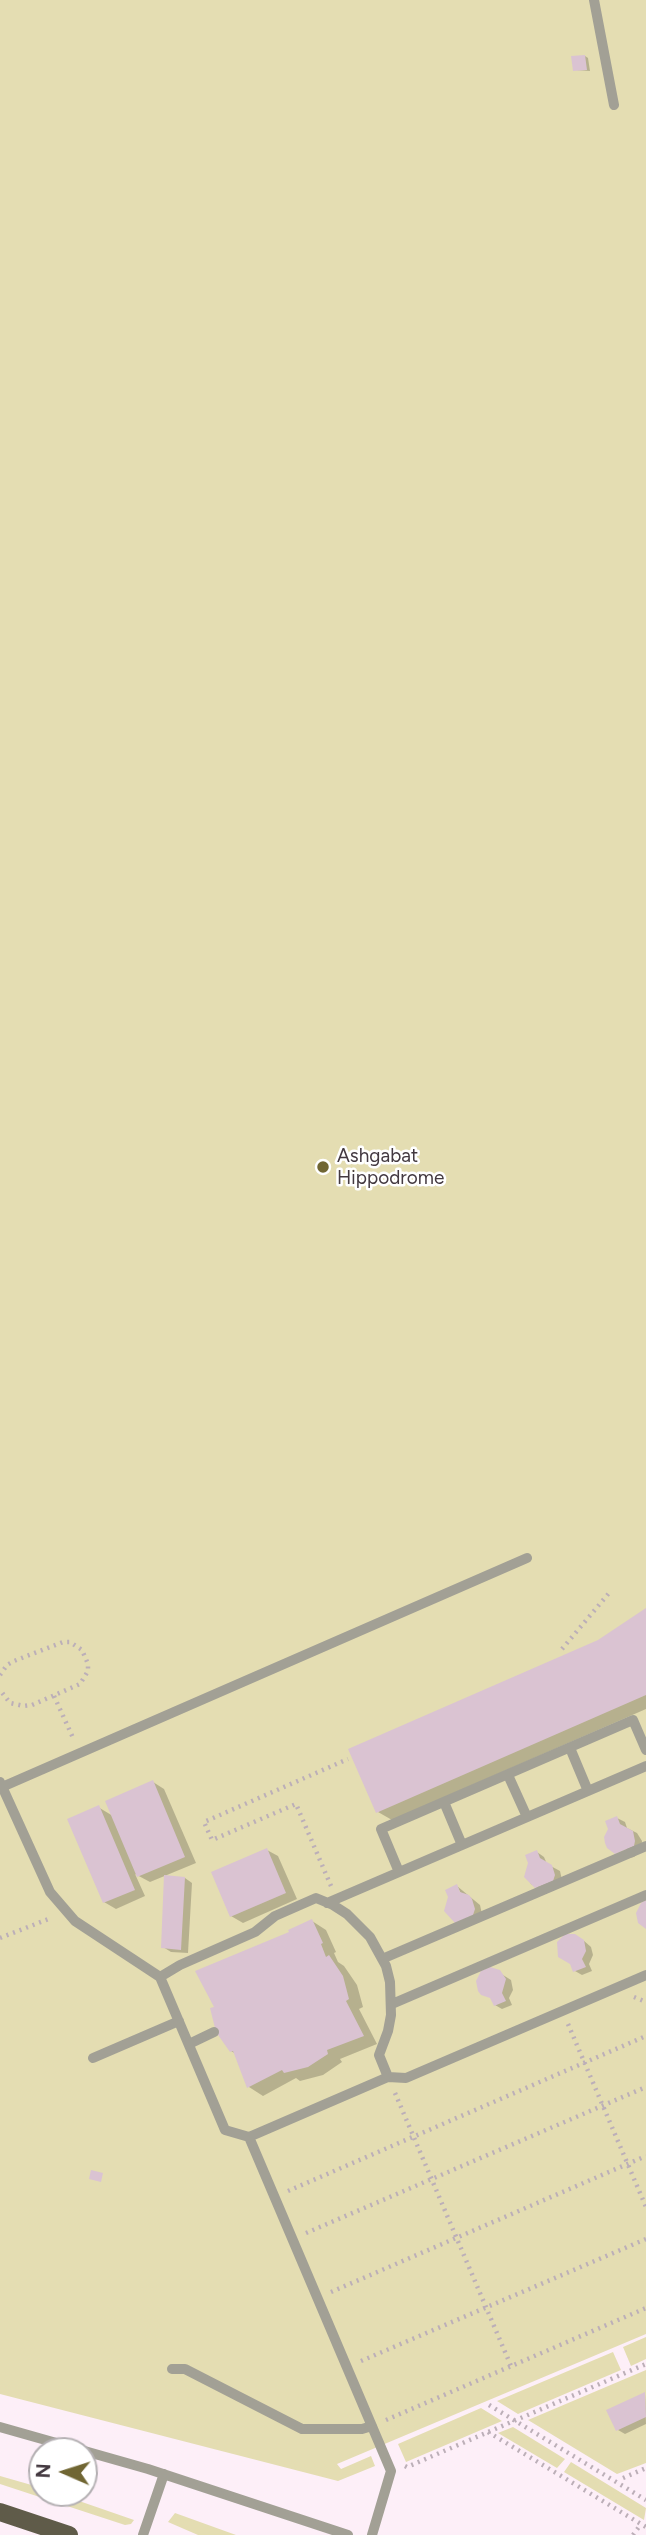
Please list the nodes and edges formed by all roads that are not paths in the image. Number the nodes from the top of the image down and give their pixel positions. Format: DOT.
graph roads {
  1 [pos="594,0"];
  2 [pos="614,105"];
  3 [pos="527,1558"];
  4 [pos="570,1748"];
  5 [pos="646,1750"];
  6 [pos="646,1766"];
  7 [pos="508,1774"];
  8 [pos="1,1785"];
  9 [pos="589,1791"];
  10 [pos="444,1802"];
  11 [pos="527,1817"];
  12 [pos="462,1845"];
  13 [pos="646,1846"];
  14 [pos="399,1872"];
  15 [pos="646,1895"];
  16 [pos="332,1901"];
  17 [pos="382,1959"];
  18 [pos="646,1975"];
  19 [pos="160,1977"];
  20 [pos="392,2004"];
  21 [pos="179,2021"];
  22 [pos="215,2032"];
  23 [pos="189,2044"];
  24 [pos="93,2058"];
  25 [pos="388,2077"];
  26 [pos="249,2137"];
  27 [pos="172,2369"];
  28 [pos="377,2424"];
  29 [pos="0,2427"];
  30 [pos="164,2474"];
  31 [pos="0,2512"];
  32 [pos="69,2535"];
  33 [pos="143,2535"];
  34 [pos="348,2535"];
  35 [pos="372,2535"];
  1 -- 2 [label="lane"];
  3 -- 8 [label="lane"];
  4 -- 5 [label="lane"];
  4 -- 7 [label="lane"];
  4 -- 9 [label="lane"];
  6 -- 9 [label="lane"];
  7 -- 10 [label="lane"];
  7 -- 11 [label="lane"];
  8 -- 19 [label="lane"];
  9 -- 11 [label="lane"];
  10 -- 12 [label="lane"];
  10 -- 14 [label="lane"];
  11 -- 12 [label="lane"];
  12 -- 14 [label="lane"];
  13 -- 17 [label="lane"];
  14 -- 16 [label="lane"];
  15 -- 20 [label="lane"];
  16 -- 17 [label="lane"];
  16 -- 19 [label="lane"];
  17 -- 20 [label="lane"];
  18 -- 25 [label="lane"];
  19 -- 21 [label="lane"];
  20 -- 25 [label="lane"];
  21 -- 23 [label="lane"];
  21 -- 24 [label="lane"];
  22 -- 23 [label="lane"];
  23 -- 26 [label="lane"];
  25 -- 26 [label="lane"];
  26 -- 28 [label="lane"];
  27 -- 28 [label="lane"];
  28 -- 35 [label="lane"];
  29 -- 30 [label="lane"];
  30 -- 33 [label="lane"];
  30 -- 34 [label="lane"];
  31 -- 32 [label="main road"];
}
